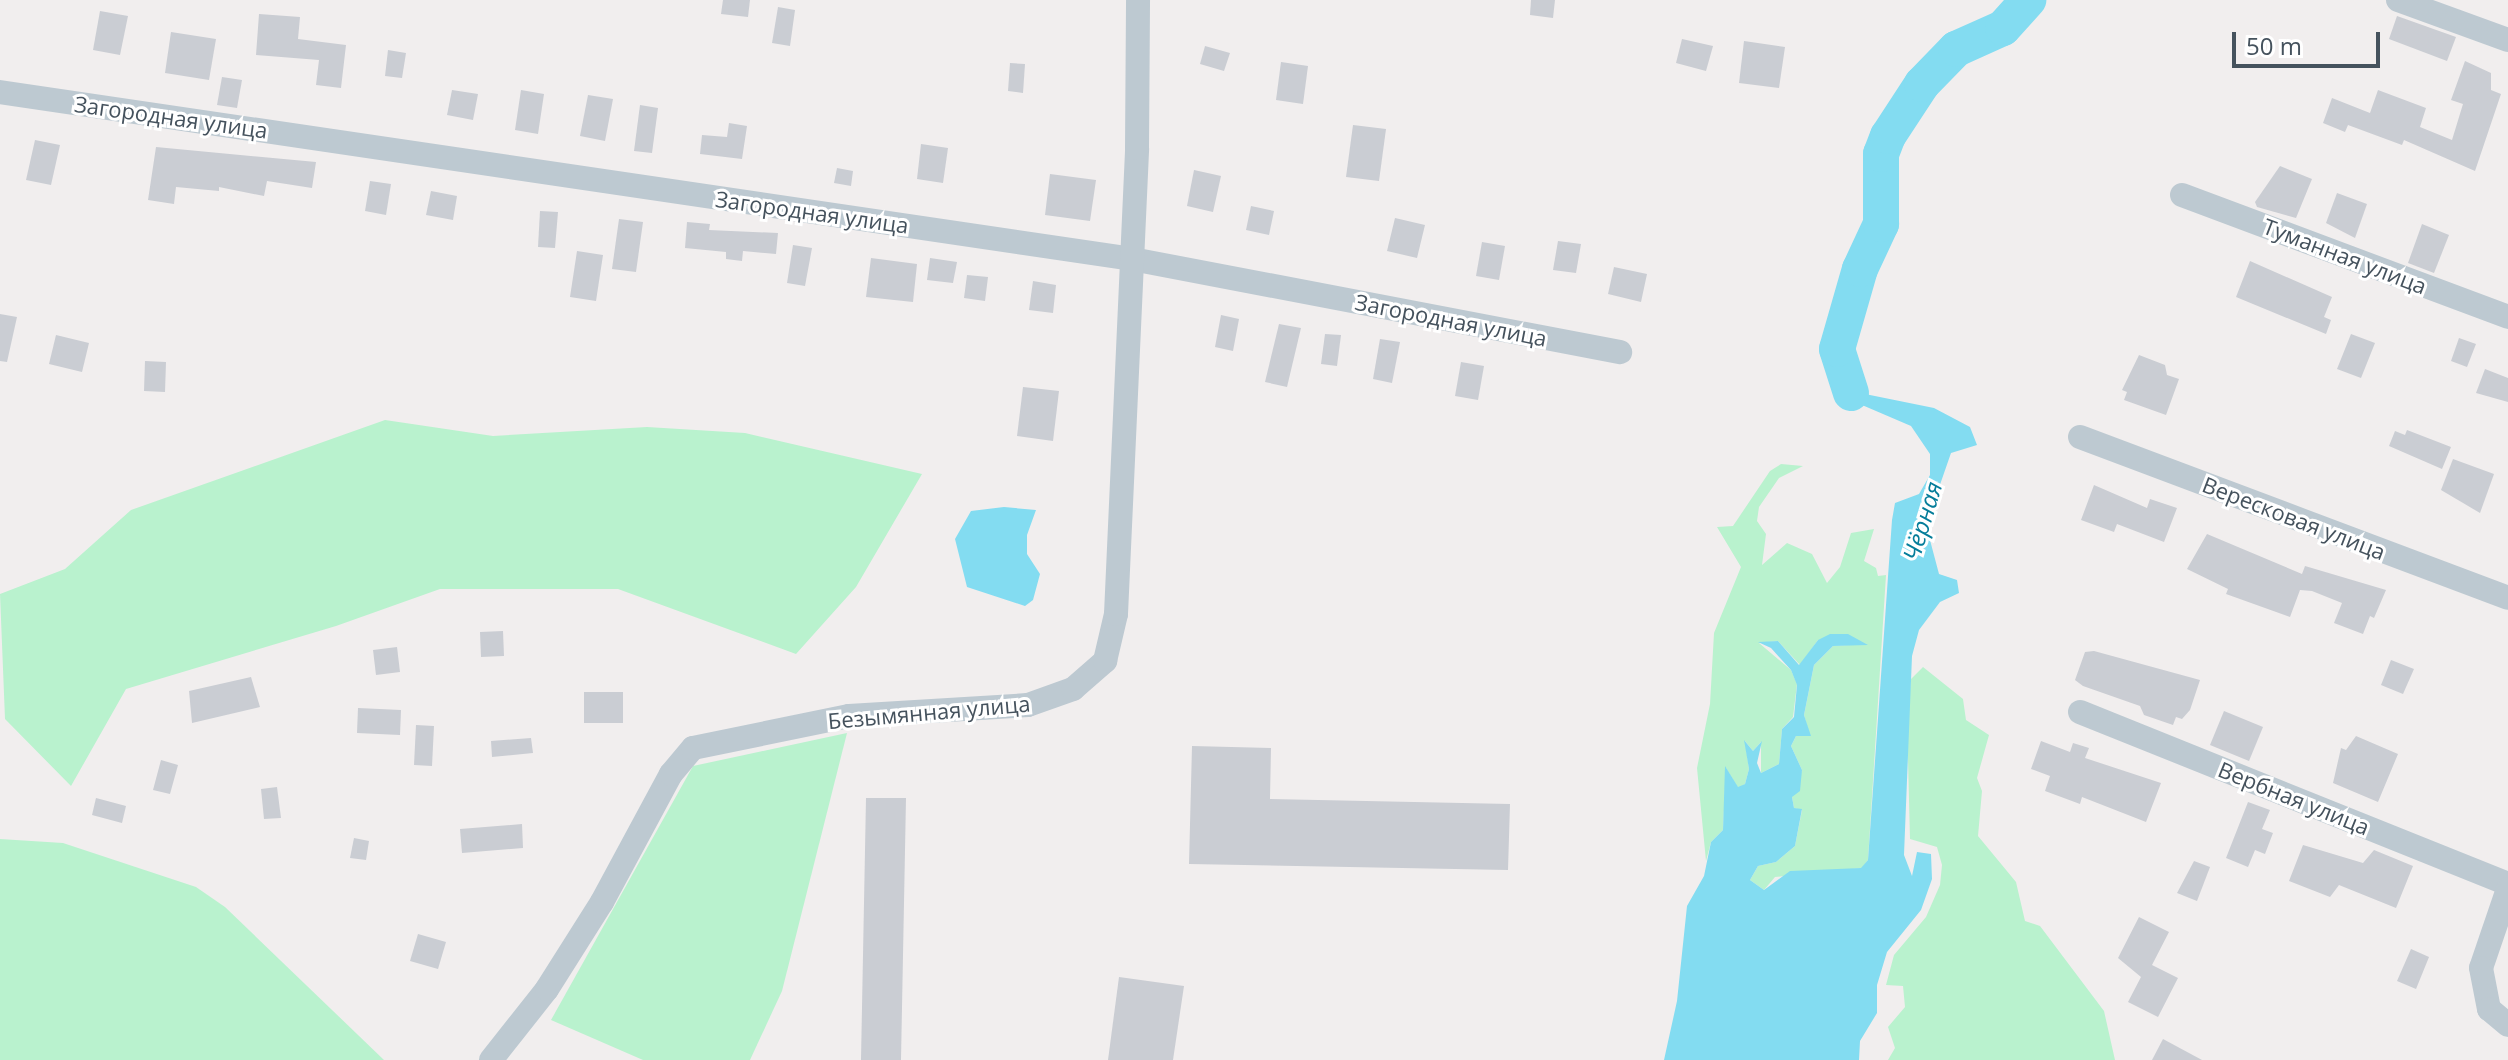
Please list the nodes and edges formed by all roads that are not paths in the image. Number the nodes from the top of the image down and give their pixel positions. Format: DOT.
graph roads {
  1 [pos="1138,0"];
  2 [pos="2398,0"];
  3 [pos="2508,40"];
  4 [pos="0,92"];
  5 [pos="2182,195"];
  6 [pos="1132,259"];
  7 [pos="2508,317"];
  8 [pos="1620,352"];
  9 [pos="2080,437"];
  10 [pos="2508,598"];
  11 [pos="2080,712"];
  12 [pos="2508,886"];
  13 [pos="2508,1025"];
  14 [pos="491,1060"];
  1 -- 6 [label="street, Безымянная улица"];
  2 -- 3 [label="street"];
  4 -- 6 [label="street, Загородная улица"];
  5 -- 7 [label="street, Туманная улица"];
  6 -- 8 [label="street, Загородная улица"];
  6 -- 14 [label="street, Безымянная улица"];
  9 -- 10 [label="street, Вересковая улица"];
  11 -- 12 [label="street, Вербная улица"];
  12 -- 13 [label="street"];
}
